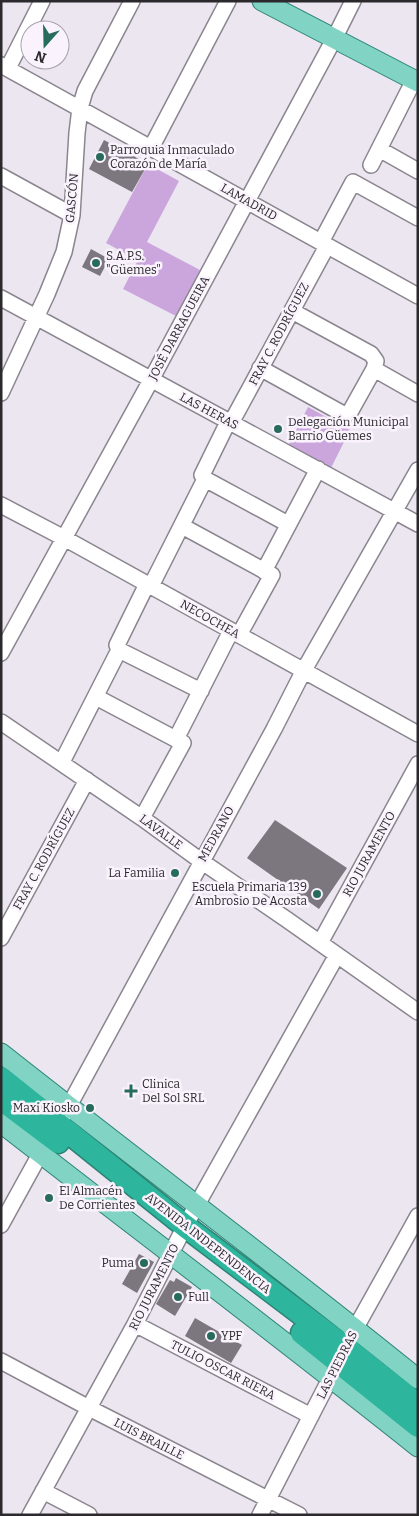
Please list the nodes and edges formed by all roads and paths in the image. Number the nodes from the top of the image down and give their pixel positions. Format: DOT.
graph roads {
  1 [pos="42,1"];
  2 [pos="132,1"];
  3 [pos="228,1"];
  4 [pos="262,1"];
  5 [pos="290,1"];
  6 [pos="353,1"];
  7 [pos="337,33"];
  8 [pos="4,66"];
  9 [pos="417,77"];
  10 [pos="80,108"];
  11 [pos="151,148"];
  12 [pos="379,149"];
  13 [pos="371,165"];
  14 [pos="418,171"];
  15 [pos="1,176"];
  16 [pos="247,200"];
  17 [pos="72,214"];
  18 [pos="418,218"];
  19 [pos="324,244"];
  20 [pos="418,296"];
  21 [pos="1,298"];
  22 [pos="292,311"];
  23 [pos="36,316"];
  24 [pos="260,368"];
  25 [pos="374,369"];
  26 [pos="151,380"];
  27 [pos="1,393"];
  28 [pos="418,394"];
  29 [pos="230,422"];
  30 [pos="318,469"];
  31 [pos="418,470"];
  32 [pos="205,479"];
  33 [pos="1,505"];
  34 [pos="394,511"];
  35 [pos="288,524"];
  36 [pos="418,524"];
  37 [pos="182,526"];
  38 [pos="64,538"];
  39 [pos="264,571"];
  40 [pos="149,585"];
  41 [pos="235,633"];
  42 [pos="119,650"];
  43 [pos="1,653"];
  44 [pos="304,670"];
  45 [pos="201,691"];
  46 [pos="96,697"];
  47 [pos="1,722"];
  48 [pos="418,734"];
  49 [pos="176,739"];
  50 [pos="62,762"];
  51 [pos="418,764"];
  52 [pos="87,780"];
  53 [pos="142,818"];
  54 [pos="201,861"];
  55 [pos="1,938"];
  56 [pos="320,943"];
  57 [pos="337,955"];
  58 [pos="418,1012"];
  59 [pos="1,1053"];
  60 [pos="1,1078"];
  61 [pos="1,1099"];
  62 [pos="1,1123"];
  63 [pos="54,1130"];
  64 [pos="197,1204"];
  65 [pos="418,1216"];
  66 [pos="1,1225"];
  67 [pos="179,1240"];
  68 [pos="135,1324"];
  69 [pos="342,1354"];
  70 [pos="1,1361"];
  71 [pos="418,1379"];
  72 [pos="418,1405"];
  73 [pos="89,1408"];
  74 [pos="311,1416"];
  75 [pos="418,1426"];
  76 [pos="418,1447"];
  77 [pos="43,1491"];
  78 [pos="268,1500"];
  79 [pos="30,1515"];
  80 [pos="89,1515"];
  81 [pos="260,1515"];
  82 [pos="299,1515"];
  1 -- 8 [label="street"];
  2 -- 10 [label="street, GASCÓN"];
  3 -- 11 [label="street"];
  4 -- 7 [label="main road"];
  5 -- 7 [label="main road"];
  6 -- 7 [label="street, JOSÉ DARRAGUEIRA"];
  7 -- 9 [label="main road"];
  7 -- 16 [label="street, JOSÉ DARRAGUEIRA"];
  8 -- 10 [label="street, LAMADRID"];
  9 -- 12 [label="street"];
  10 -- 11 [label="street, LAMADRID"];
  10 -- 17 [label="street, GASCÓN"];
  11 -- 16 [label="street, LAMADRID"];
  12 -- 13 [label="street"];
  12 -- 14 [label="street"];
  15 -- 17 [label="street"];
  16 -- 19 [label="street, LAMADRID"];
  16 -- 26 [label="street, JOSÉ DARRAGUEIRA"];
  17 -- 23 [label="street, GASCÓN"];
  18 -- 19 [label="street, FRAY C. RODRÍGUEZ"];
  19 -- 20 [label="street, LAMADRID"];
  19 -- 22 [label="street, FRAY C. RODRÍGUEZ"];
  21 -- 23 [label="street, LAS HERAS"];
  22 -- 24 [label="street, FRAY C. RODRÍGUEZ"];
  22 -- 25 [label="street"];
  23 -- 26 [label="street, LAS HERAS"];
  23 -- 27 [label="street, GASCÓN"];
  24 -- 25 [label="street"];
  24 -- 29 [label="street, FRAY C. RODRÍGUEZ"];
  25 -- 28 [label="street"];
  26 -- 29 [label="street, LAS HERAS"];
  26 -- 38 [label="street, JOSÉ DARRAGUEIRA"];
  29 -- 30 [label="street, LAS HERAS"];
  29 -- 32 [label="street, FRAY C. RODRÍGUEZ"];
  30 -- 34 [label="street, LAS HERAS"];
  30 -- 35 [label="street"];
  31 -- 34 [label="street, MEDRANO"];
  32 -- 35 [label="street"];
  32 -- 37 [label="street"];
  33 -- 38 [label="street, NECOCHEA"];
  34 -- 36 [label="street, LAS HERAS"];
  34 -- 44 [label="street, MEDRANO"];
  35 -- 39 [label="street"];
  37 -- 39 [label="street"];
  37 -- 40 [label="street"];
  38 -- 40 [label="street, NECOCHEA"];
  38 -- 43 [label="street, JOSÉ DARRAGUEIRA"];
  39 -- 41 [label="street"];
  40 -- 41 [label="street, NECOCHEA"];
  40 -- 42 [label="street"];
  41 -- 44 [label="street, NECOCHEA"];
  41 -- 45 [label="street"];
  42 -- 45 [label="street"];
  42 -- 46 [label="street"];
  44 -- 48 [label="street, NECOCHEA"];
  44 -- 54 [label="street, MEDRANO"];
  45 -- 49 [label="street"];
  46 -- 49 [label="street"];
  46 -- 50 [label="street"];
  47 -- 50 [label="street, LAVALLE"];
  49 -- 53 [label="street"];
  50 -- 52 [label="street, LAVALLE"];
  51 -- 56 [label="street, RIO JURAMENTO"];
  52 -- 53 [label="street, LAVALLE"];
  52 -- 55 [label="street, FRAY C. RODRÍGUEZ"];
  53 -- 54 [label="street, LAVALLE"];
  54 -- 56 [label="street, LAVALLE"];
  54 -- 63 [label="street, MEDRANO"];
  56 -- 57 [label="street, LAVALLE"];
  57 -- 58 [label="street, LAVALLE"];
  57 -- 64 [label="street, RIO JURAMENTO"];
  59 -- 63 [label="main road, AVENIDA INDEPENDENCIA"];
  60 -- 63 [label="highway, AVENIDA INDEPENDENCIA"];
  61 -- 63 [label="highway, AVENIDA INDEPENDENCIA"];
  62 -- 63 [label="main road, AVENIDA INDEPENDENCIA"];
  63 -- 64 [label="main road, AVENIDA INDEPENDENCIA"];
  63 -- 66 [label="street, MEDRANO"];
  63 -- 67 [label="highway, AVENIDA INDEPENDENCIA"];
  64 -- 67 [label="street, RIO JURAMENTO"];
  64 -- 69 [label="main road, AVENIDA INDEPENDENCIA"];
  65 -- 69 [label="street, LAS PIEDRAS"];
  67 -- 68 [label="street, RIO JURAMENTO"];
  67 -- 69 [label="highway, AVENIDA INDEPENDENCIA"];
  67 -- 69 [label="main road, AVENIDA INDEPENDENCIA"];
  68 -- 73 [label="street, RIO JURAMENTO"];
  68 -- 74 [label="street, TULIO OSCAR RIERA"];
  69 -- 71 [label="main road, AVENIDA INDEPENDENCIA"];
  69 -- 72 [label="highway, AVENIDA INDEPENDENCIA"];
  69 -- 74 [label="street, LAS PIEDRAS"];
  69 -- 75 [label="highway, AVENIDA INDEPENDENCIA"];
  69 -- 76 [label="main road, AVENIDA INDEPENDENCIA"];
  70 -- 73 [label="street, LUIS BRAILLE"];
  73 -- 77 [label="street, RIO JURAMENTO"];
  73 -- 78 [label="street, LUIS BRAILLE"];
  74 -- 78 [label="street, LAS PIEDRAS"];
  77 -- 79 [label="street, RIO JURAMENTO"];
  77 -- 80 [label="street"];
  78 -- 81 [label="street, LAS PIEDRAS"];
  78 -- 82 [label="street, LUIS BRAILLE"];
}
